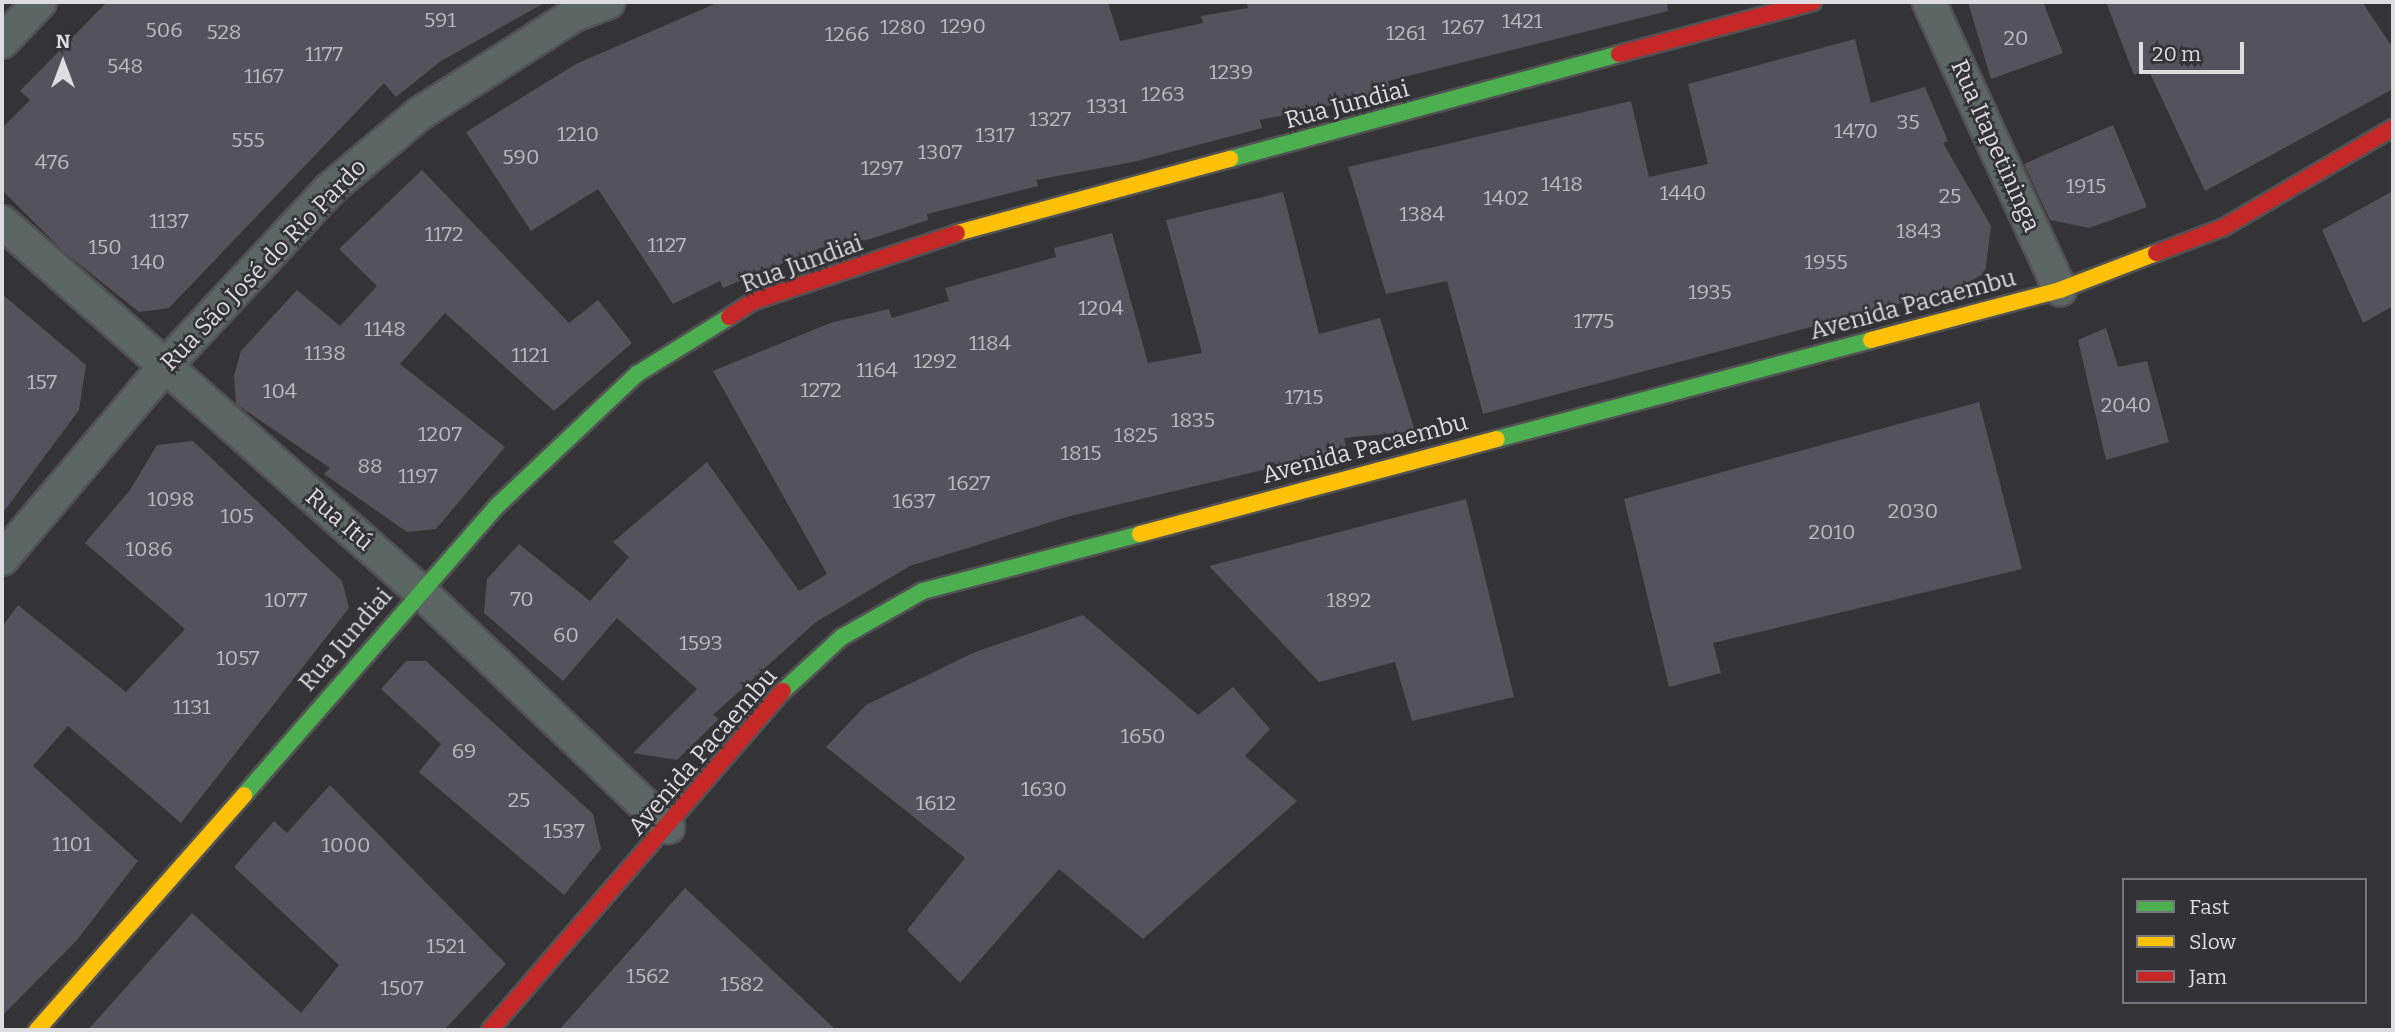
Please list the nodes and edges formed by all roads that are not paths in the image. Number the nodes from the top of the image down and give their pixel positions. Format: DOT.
graph roads {
  1 [pos="40,2"];
  2 [pos="608,2"];
  3 [pos="1813,2"];
  4 [pos="1929,2"];
  5 [pos="2,42"];
  6 [pos="2393,128"];
  7 [pos="2,222"];
  8 [pos="2060,290"];
  9 [pos="165,366"];
  10 [pos="2,559"];
  11 [pos="419,590"];
  12 [pos="668,827"];
  13 [pos="37,1030"];
  14 [pos="490,1030"];
  1 -- 5 [label="street"];
  2 -- 9 [label="street, Rua São José do Rio Pardo"];
  3 -- 11 [label="main road, Rua Jundiai"];
  4 -- 8 [label="street, Rua Itapetininga"];
  6 -- 8 [label="main road, Avenida Pacaembu"];
  7 -- 9 [label="street, Rua Itú"];
  8 -- 12 [label="main road, Avenida Pacaembu"];
  9 -- 10 [label="street, Rua São José do Rio Pardo"];
  9 -- 11 [label="street, Rua Itú"];
  11 -- 12 [label="street, Rua Itú"];
  11 -- 13 [label="main road, Rua Jundiai"];
  12 -- 14 [label="main road, Avenida Pacaembu"];
}
